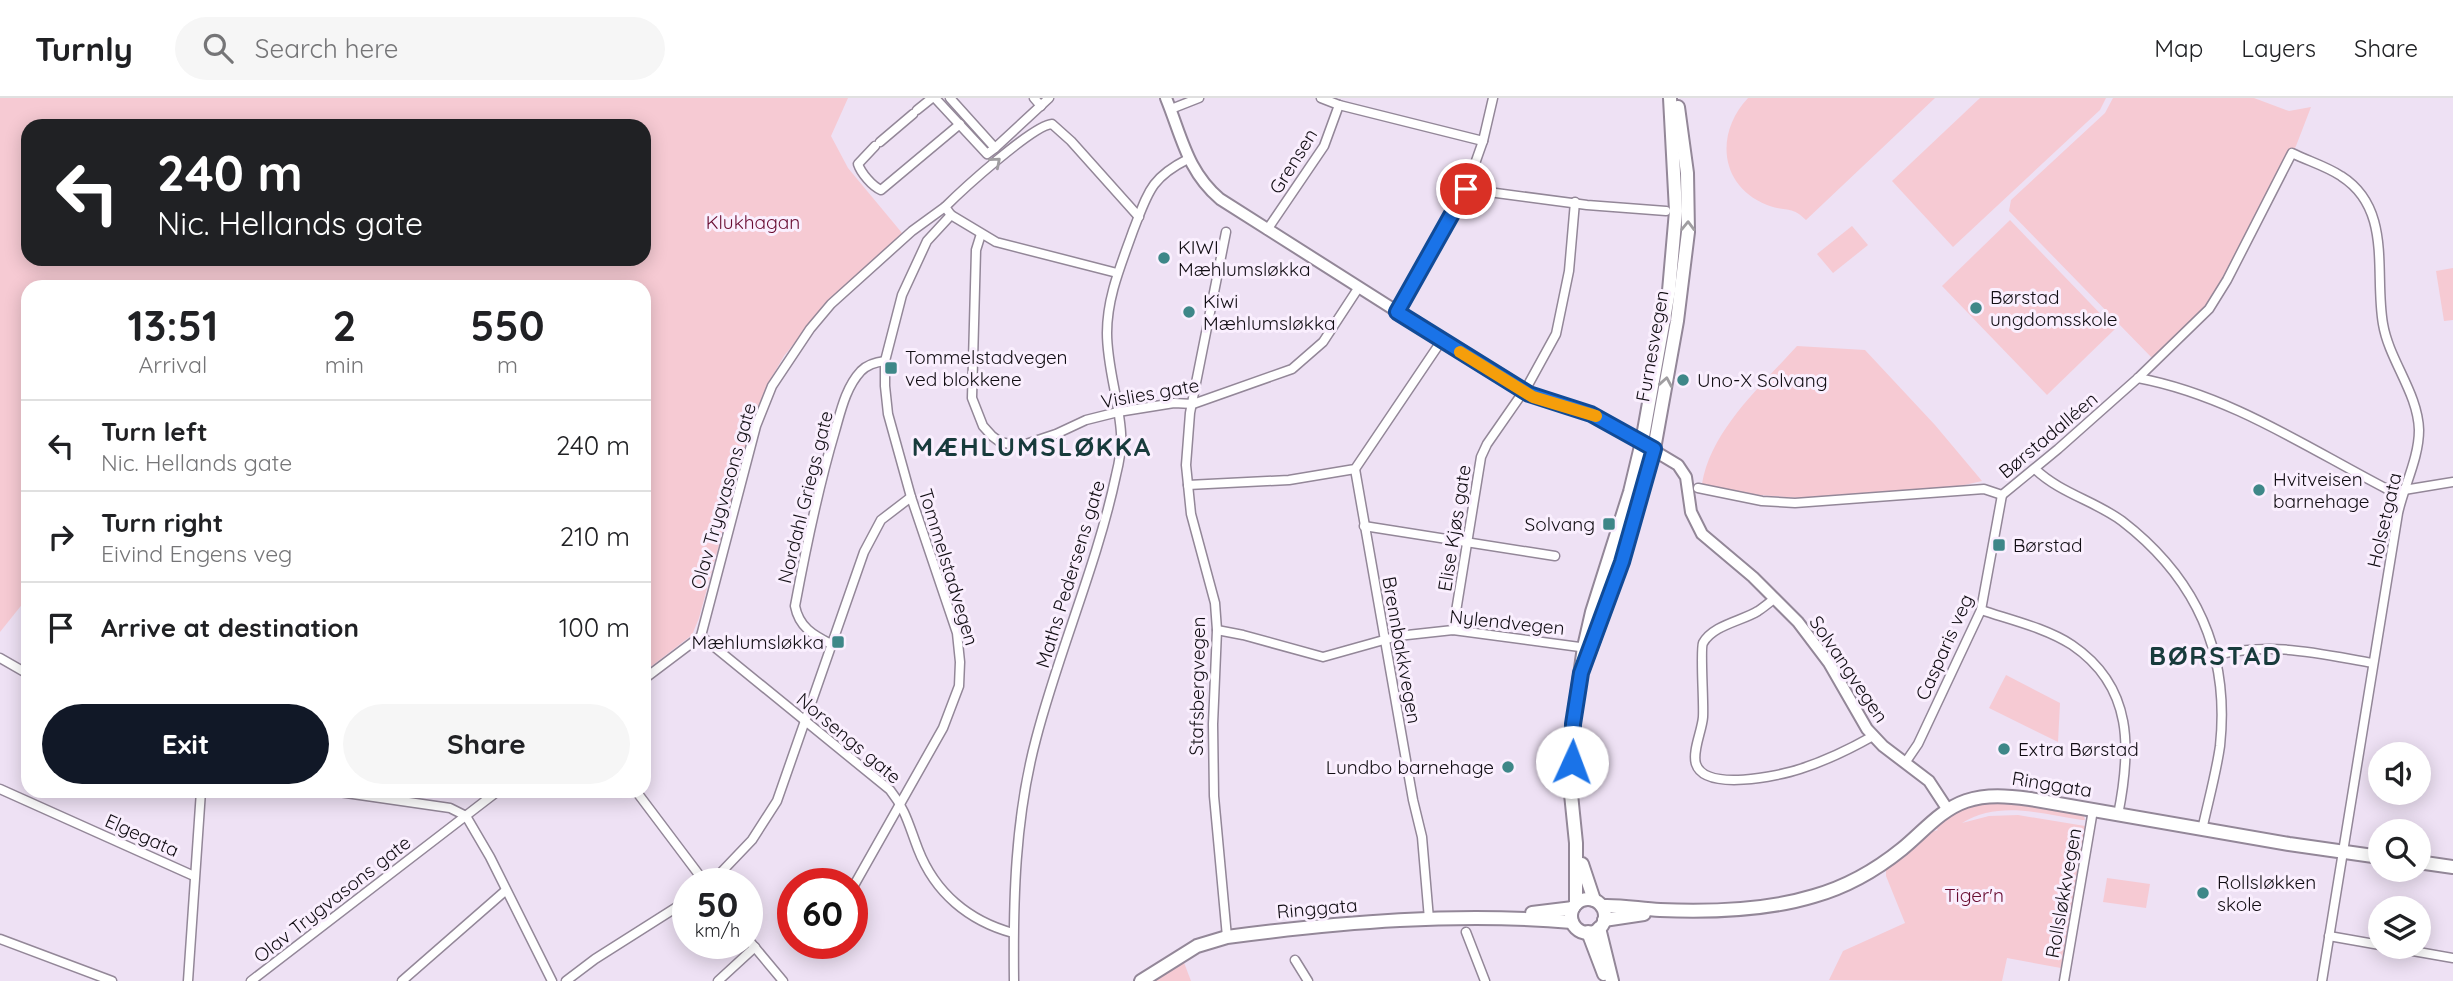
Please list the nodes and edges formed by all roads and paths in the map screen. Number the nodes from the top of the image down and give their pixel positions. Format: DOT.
graph roads {
  1 [pos="933,98"];
  2 [pos="950,98"];
  3 [pos="1034,98"];
  4 [pos="1049,98"];
  5 [pos="1199,98"];
  6 [pos="1321,98"];
  7 [pos="1493,98"];
  8 [pos="1670,98"];
  9 [pos="1677,98"];
  10 [pos="1168,103"];
  11 [pos="1339,105"];
  12 [pos="1041,106"];
  13 [pos="960,124"];
  14 [pos="1483,141"];
  15 [pos="995,148"];
  16 [pos="2292,153"];
  17 [pos="1188,159"];
  18 [pos="1466,189"];
  19 [pos="1575,202"];
  20 [pos="945,207"];
  21 [pos="1666,211"];
  22 [pos="951,215"];
  23 [pos="1139,217"];
  24 [pos="1267,230"];
  25 [pos="1226,232"];
  26 [pos="981,234"];
  27 [pos="1117,273"];
  28 [pos="1359,287"];
  29 [pos="1397,312"];
  30 [pos="1442,340"];
  31 [pos="885,360"];
  32 [pos="2138,378"];
  33 [pos="1524,392"];
  34 [pos="1193,404"];
  35 [pos="1118,412"];
  36 [pos="1648,446"];
  37 [pos="1355,469"];
  38 [pos="2035,469"];
  39 [pos="2453,482"];
  40 [pos="1188,485"];
  41 [pos="1698,488"];
  42 [pos="2404,490"];
  43 [pos="2002,495"];
  44 [pos="911,497"];
  45 [pos="1364,526"];
  46 [pos="1469,542"];
  47 [pos="1555,555"];
  48 [pos="1775,598"];
  49 [pos="1981,610"];
  50 [pos="1217,630"];
  51 [pos="1453,630"];
  52 [pos="702,636"];
  53 [pos="1384,639"];
  54 [pos="831,644"];
  55 [pos="1587,648"];
  56 [pos="2216,655"];
  57 [pos="0,658"];
  58 [pos="2372,663"];
  59 [pos="21,670"];
  60 [pos="651,675"];
  61 [pos="806,723"];
  62 [pos="1873,736"];
  63 [pos="1905,763"];
  64 [pos="0,789"];
  65 [pos="200,798"];
  66 [pos="381,798"];
  67 [pos="489,798"];
  68 [pos="641,798"];
  69 [pos="901,803"];
  70 [pos="1948,810"];
  71 [pos="2093,810"];
  72 [pos="2118,815"];
  73 [pos="466,816"];
  74 [pos="2202,830"];
  75 [pos="1576,843"];
  76 [pos="2343,851"];
  77 [pos="2368,855"];
  78 [pos="2431,864"];
  79 [pos="2453,867"];
  80 [pos="696,868"];
  81 [pos="724,868"];
  82 [pos="864,868"];
  83 [pos="194,876"];
  84 [pos="505,891"];
  85 [pos="1598,903"];
  86 [pos="1575,906"];
  87 [pos="672,910"];
  88 [pos="1662,910"];
  89 [pos="1508,918"];
  90 [pos="1429,919"];
  91 [pos="1572,922"];
  92 [pos="1597,927"];
  93 [pos="1466,932"];
  94 [pos="1013,933"];
  95 [pos="1227,936"];
  96 [pos="2329,936"];
  97 [pos="0,939"];
  98 [pos="2368,943"];
  99 [pos="2431,954"];
  100 [pos="763,957"];
  101 [pos="2453,958"];
  102 [pos="742,959"];
  103 [pos="1295,960"];
  104 [pos="112,981"];
  105 [pos="188,981"];
  106 [pos="251,981"];
  107 [pos="402,981"];
  108 [pos="552,981"];
  109 [pos="566,981"];
  110 [pos="718,981"];
  111 [pos="783,981"];
  112 [pos="1014,981"];
  113 [pos="1141,981"];
  114 [pos="1308,981"];
  115 [pos="1485,981"];
  116 [pos="1606,981"];
  117 [pos="1612,981"];
  118 [pos="2064,981"];
  119 [pos="2322,981"];
  1 -- 13 [label="street"];
  1 -- 13 [label="street"];
  2 -- 15 [label="street"];
  3 -- 12 [label="street"];
  4 -- 12 [label="street"];
  5 -- 10 [label="street"];
  6 -- 11 [label="street"];
  7 -- 14 [label="street"];
  8 -- 36 [label="main road, Furnesvegen"];
  36 -- 9 [label="main road, Furnesvegen, one-way"];
  10 -- 17 [label="main road"];
  11 -- 14 [label="street"];
  11 -- 24 [label="street, Grensen"];
  12 -- 15 [label="street"];
  13 -- 15 [label="street"];
  14 -- 18 [label="street"];
  16 -- 32 [label="street, Børstadalléen"];
  16 -- 42 [label="street, Holsetgata"];
  17 -- 23 [label="street, Maths Pedersens gate"];
  17 -- 24 [label="main road, Solvangvegen"];
  18 -- 19 [label="street"];
  18 -- 29 [label="street"];
  19 -- 21 [label="street"];
  19 -- 33 [label="street, Elise Kjøs gate"];
  20 -- 22 [label="street"];
  20 -- 23 [label="street, Olav Trygvasons gate, one-way"];
  20 -- 52 [label="street, Olav Trygvasons gate"];
  22 -- 26 [label="street"];
  22 -- 31 [label="street, Tommelstadvegen"];
  23 -- 27 [label="street, Maths Pedersens gate"];
  24 -- 28 [label="main road, Solvangvegen"];
  25 -- 34 [label="street, Stafsbergvegen"];
  26 -- 27 [label="street"];
  26 -- 35 [label="street, Vislies gate"];
  27 -- 35 [label="street, Maths Pedersens gate"];
  28 -- 29 [label="main road, Solvangvegen"];
  28 -- 34 [label="street, Vislies gate"];
  29 -- 30 [label="main road, Solvangvegen"];
  30 -- 33 [label="main road, Solvangvegen"];
  30 -- 37 [label="street"];
  31 -- 44 [label="street, Tommelstadvegen"];
  31 -- 54 [label="street, Nordahl Griegs gate"];
  32 -- 38 [label="street, Børstadalléen"];
  32 -- 42 [label="street"];
  33 -- 36 [label="main road, Solvangvegen"];
  33 -- 46 [label="street, Elise Kjøs gate"];
  34 -- 35 [label="street, Vislies gate"];
  34 -- 40 [label="street, Stafsbergvegen"];
  35 -- 94 [label="street, Maths Pedersens gate"];
  36 -- 48 [label="main road, Solvangvegen"];
  36 -- 55 [label="main road, Furnesvegen"];
  37 -- 40 [label="street"];
  37 -- 45 [label="street, Brennbakkvegen"];
  38 -- 43 [label="street, Børstadalléen"];
  38 -- 56 [label="street"];
  39 -- 42 [label="street"];
  40 -- 50 [label="street, Stafsbergvegen"];
  41 -- 43 [label="street, Børstadalléen"];
  42 -- 58 [label="street, Holsetgata"];
  43 -- 49 [label="street, Casparis veg"];
  44 -- 54 [label="street"];
  44 -- 69 [label="street, Tommelstadvegen"];
  45 -- 46 [label="street"];
  45 -- 53 [label="street, Brennbakkvegen"];
  46 -- 47 [label="street"];
  46 -- 51 [label="street, Elise Kjøs gate"];
  48 -- 62 [label="main road, Solvangvegen"];
  48 -- 62 [label="street"];
  49 -- 63 [label="street, Casparis veg"];
  49 -- 72 [label="street"];
  50 -- 53 [label="street, Nylendvegen"];
  50 -- 95 [label="street, Stafsbergvegen"];
  51 -- 53 [label="street, Nylendvegen"];
  51 -- 55 [label="street, Nylendvegen"];
  52 -- 60 [label="street"];
  52 -- 61 [label="street, Norsengs gate"];
  53 -- 90 [label="street, Brennbakkvegen"];
  54 -- 61 [label="street"];
  55 -- 75 [label="main road, Furnesvegen"];
  56 -- 58 [label="street"];
  56 -- 74 [label="street"];
  57 -- 59 [label="street"];
  58 -- 76 [label="street, Holsetgata"];
  61 -- 69 [label="street, Norsengs gate"];
  61 -- 81 [label="street"];
  62 -- 63 [label="main road, Solvangvegen"];
  63 -- 70 [label="main road, Solvangvegen"];
  64 -- 83 [label="street, Elgegata"];
  65 -- 83 [label="street"];
  66 -- 73 [label="street"];
  67 -- 73 [label="street, Olav Trygvasons gate"];
  68 -- 80 [label="street"];
  69 -- 82 [label="street, Tommelstadvegen"];
  69 -- 94 [label="street, Norsengs gate"];
  70 -- 71 [label="main road, Ringgata"];
  70 -- 88 [label="main road, Ringgata"];
  71 -- 72 [label="main road, Ringgata"];
  71 -- 118 [label="street, Rollsløkkvegen"];
  72 -- 74 [label="main road, Ringgata"];
  73 -- 84 [label="street"];
  73 -- 106 [label="street, Olav Trygvasons gate"];
  74 -- 76 [label="main road, Ringgata"];
  75 -- 85 [label="main road, Furnesvegen"];
  75 -- 86 [label="main road, Furnesvegen"];
  76 -- 77 [label="main road, Ringgata"];
  76 -- 96 [label="street, Holsetgata"];
  78 -- 79 [label="main road"];
  83 -- 105 [label="street"];
  84 -- 107 [label="street"];
  84 -- 108 [label="street"];
  85 -- 86 [label="main road"];
  85 -- 88 [label="main road, Ringgata"];
  85 -- 92 [label="main road"];
  86 -- 89 [label="main road, Ringgata"];
  86 -- 91 [label="main road"];
  87 -- 109 [label="street"];
  88 -- 92 [label="main road, Ringgata"];
  89 -- 90 [label="main road, Ringgata"];
  89 -- 91 [label="main road, Ringgata"];
  90 -- 95 [label="main road, Ringgata"];
  91 -- 92 [label="main road"];
  92 -- 116 [label="main road"];
  92 -- 117 [label="main road"];
  93 -- 115 [label="street"];
  94 -- 112 [label="street, Maths Pedersens gate"];
  95 -- 113 [label="main road, Ringgata"];
  96 -- 98 [label="street"];
  96 -- 119 [label="street, Holsetgata"];
  97 -- 104 [label="street"];
  99 -- 101 [label="street"];
  100 -- 111 [label="street"];
  102 -- 110 [label="street"];
  103 -- 114 [label="street"];
}
